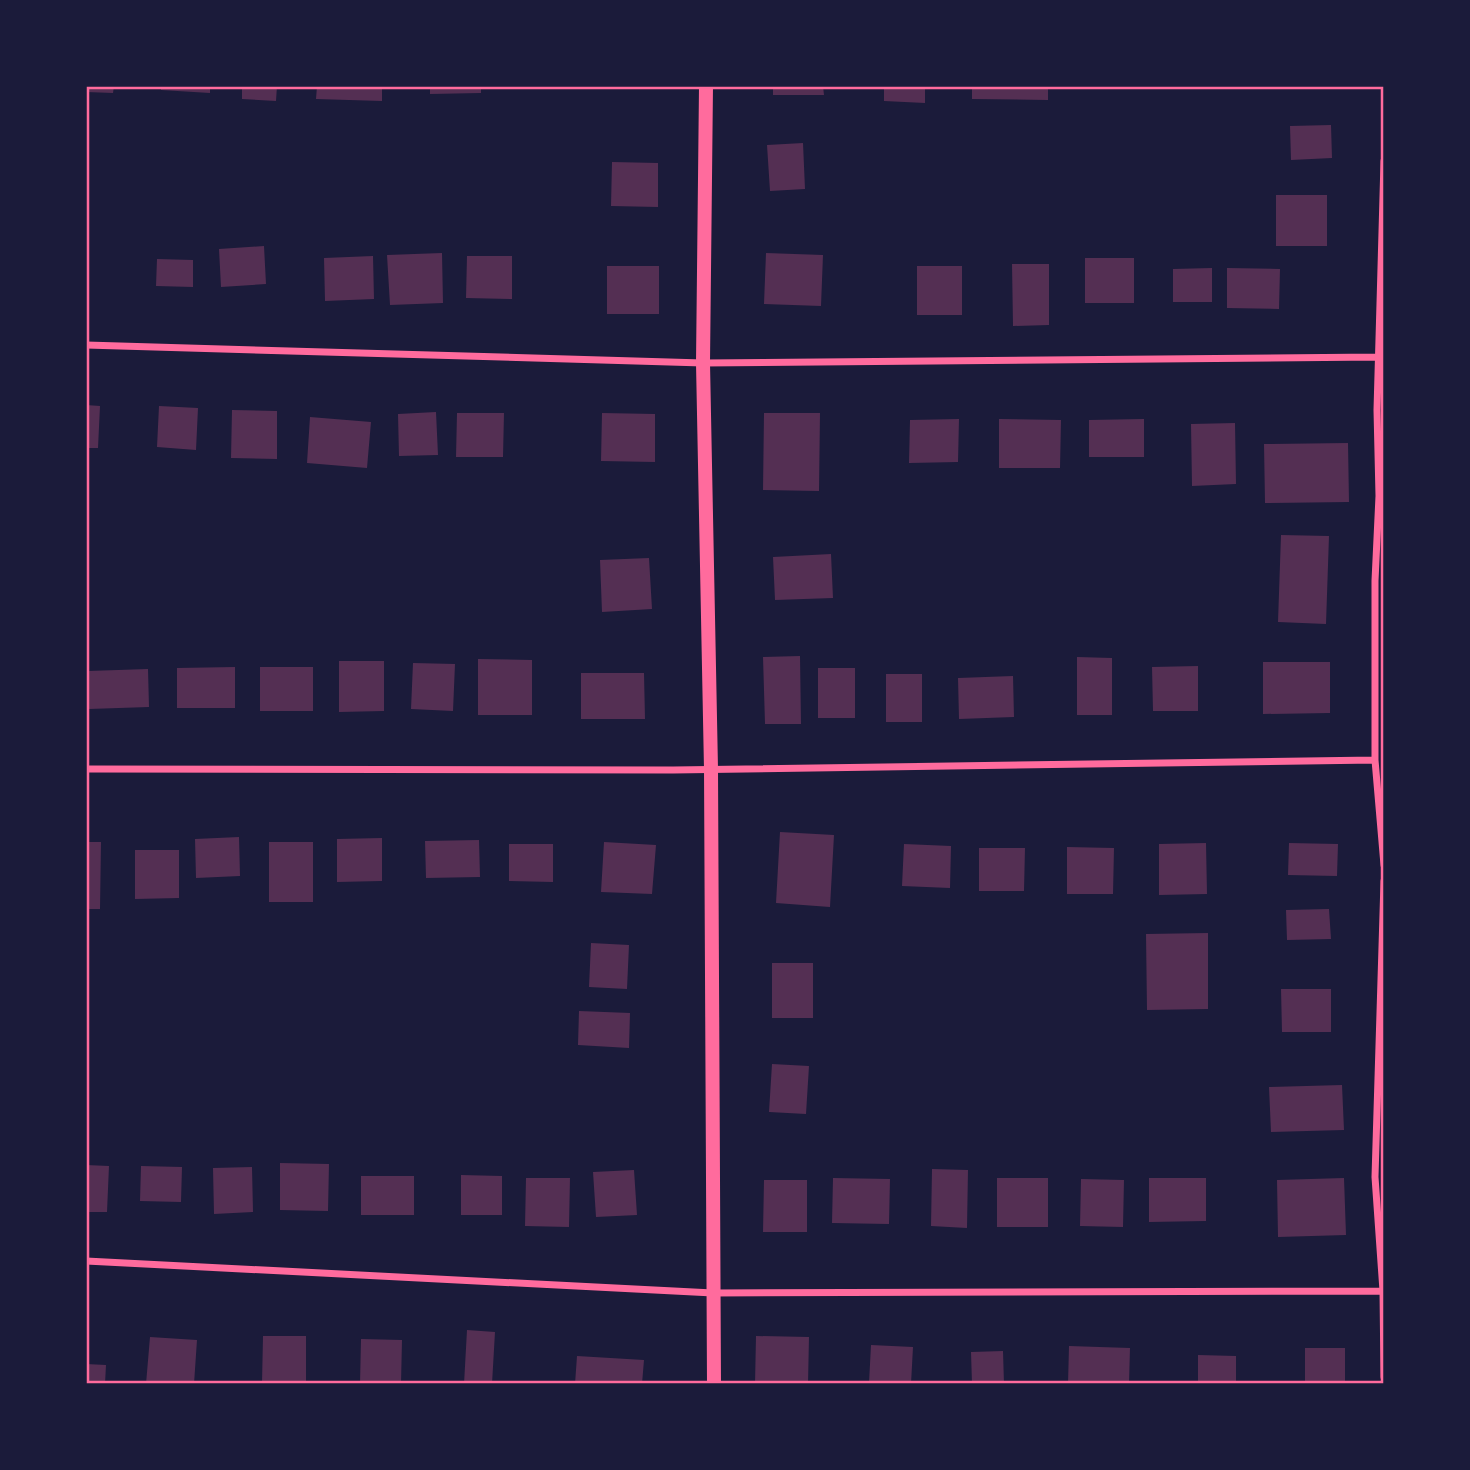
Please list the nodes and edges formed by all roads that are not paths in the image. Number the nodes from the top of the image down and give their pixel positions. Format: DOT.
graph roads {
  1 [pos="706,86"];
  2 [pos="1384,161"];
  3 [pos="86,345"];
  4 [pos="1378,357"];
  5 [pos="703,363"];
  6 [pos="1375,760"];
  7 [pos="86,769"];
  8 [pos="711,769"];
  9 [pos="1384,865"];
  10 [pos="1384,881"];
  11 [pos="86,1261"];
  12 [pos="1383,1291"];
  13 [pos="713,1293"];
  14 [pos="1384,1377"];
  15 [pos="714,1384"];
  1 -- 5 [label="main road"];
  2 -- 4 [label="street"];
  3 -- 5 [label="street"];
  4 -- 5 [label="street"];
  4 -- 6 [label="street"];
  5 -- 8 [label="main road"];
  6 -- 8 [label="street"];
  6 -- 9 [label="street"];
  7 -- 8 [label="street"];
  8 -- 13 [label="main road"];
  10 -- 12 [label="street"];
  11 -- 13 [label="street"];
  12 -- 13 [label="street"];
  12 -- 14 [label="street"];
  13 -- 15 [label="main road"];
}
